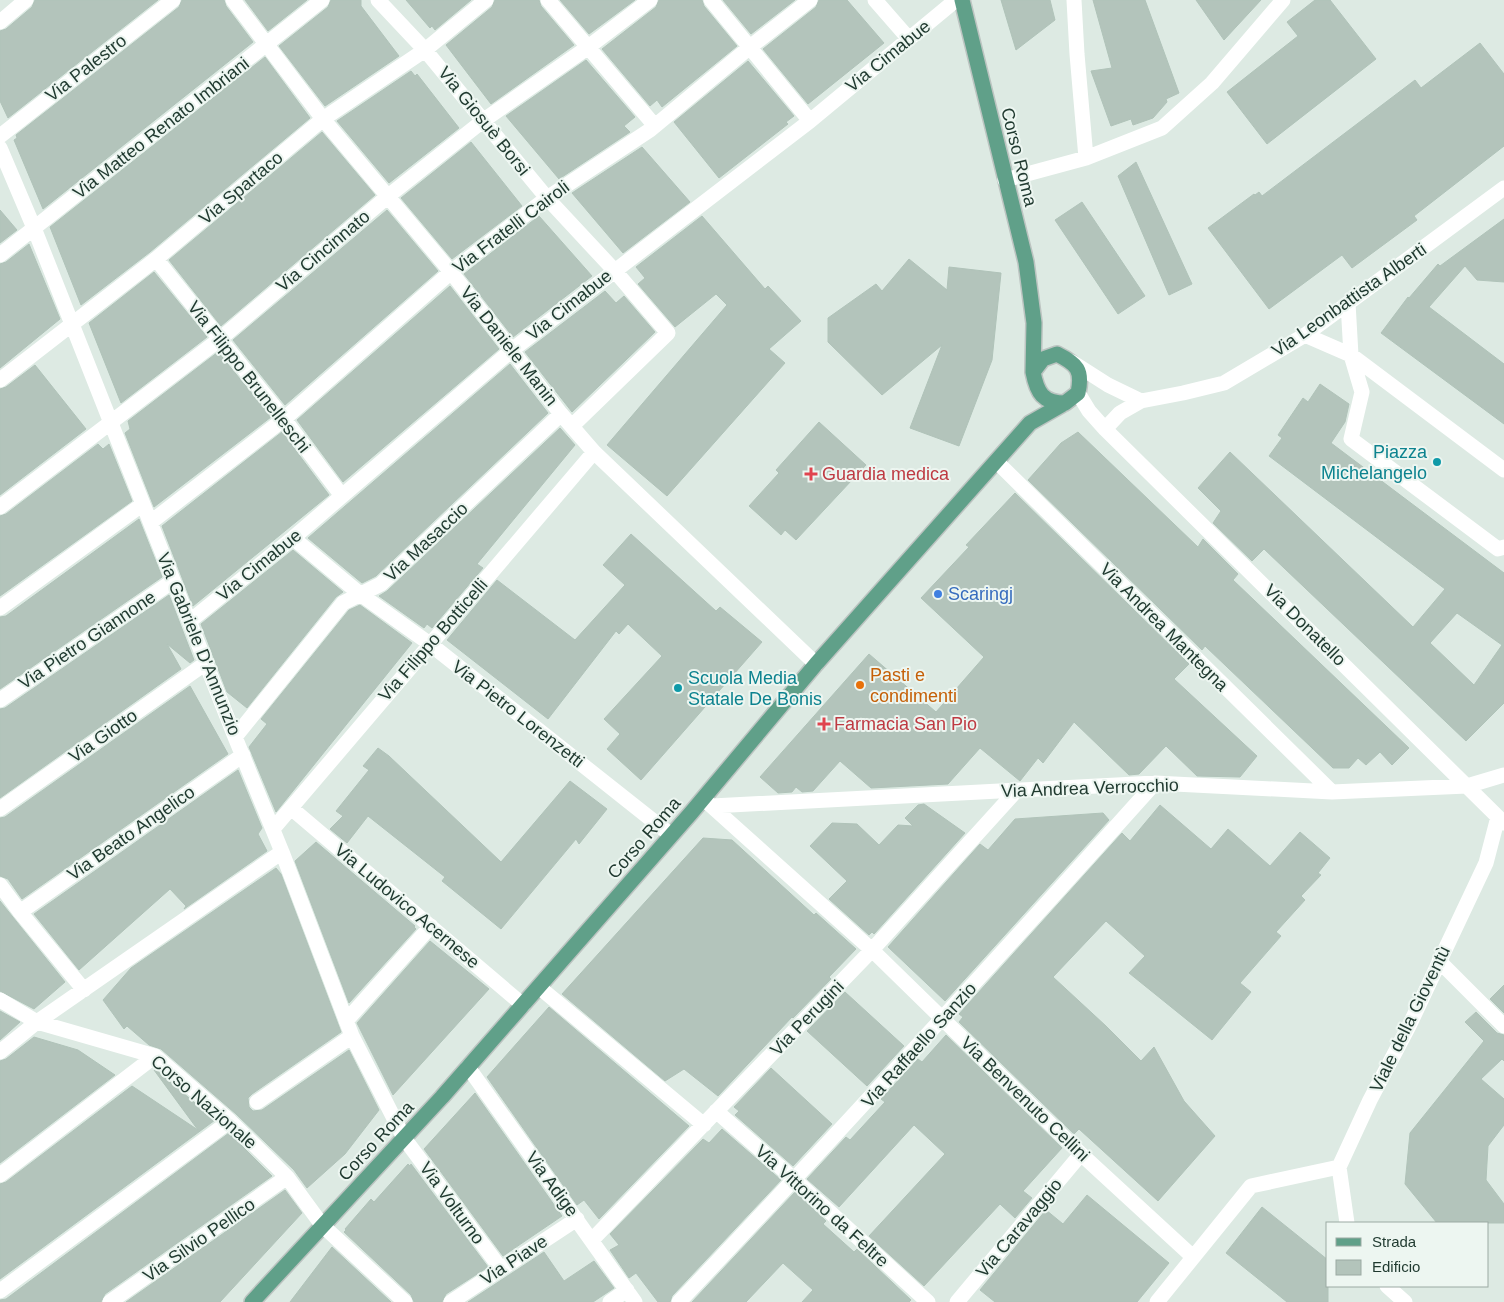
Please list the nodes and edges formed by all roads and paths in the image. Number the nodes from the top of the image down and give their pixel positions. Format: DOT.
graph roads {
  1 [pos="26,0"];
  2 [pos="173,0"];
  3 [pos="233,0"];
  4 [pos="322,0"];
  5 [pos="378,0"];
  6 [pos="486,0"];
  7 [pos="548,0"];
  8 [pos="650,0"];
  9 [pos="711,0"];
  10 [pos="810,0"];
  11 [pos="875,0"];
  12 [pos="956,0"];
  13 [pos="962,0"];
  14 [pos="1074,0"];
  15 [pos="1283,0"];
  16 [pos="0,22"];
  17 [pos="910,39"];
  18 [pos="267,45"];
  19 [pos="750,47"];
  20 [pos="587,48"];
  21 [pos="425,50"];
  22 [pos="324,119"];
  23 [pos="484,120"];
  24 [pos="810,120"];
  25 [pos="655,126"];
  26 [pos="0,136"];
  27 [pos="0,148"];
  28 [pos="1086,158"];
  29 [pos="1005,180"];
  30 [pos="1504,188"];
  31 [pos="387,197"];
  32 [pos="547,198"];
  33 [pos="34,228"];
  34 [pos="0,255"];
  35 [pos="156,259"];
  36 [pos="614,270"];
  37 [pos="451,272"];
  38 [pos="1348,303"];
  39 [pos="1034,323"];
  40 [pos="72,324"];
  41 [pos="1305,335"];
  42 [pos="220,339"];
  43 [pos="512,350"];
  44 [pos="1057,354"];
  45 [pos="1351,355"];
  46 [pos="1072,362"];
  47 [pos="1033,372"];
  48 [pos="0,380"];
  49 [pos="1079,388"];
  50 [pos="1141,401"];
  51 [pos="1065,403"];
  52 [pos="561,414"];
  53 [pos="284,419"];
  54 [pos="111,421"];
  55 [pos="572,426"];
  56 [pos="1105,428"];
  57 [pos="594,452"];
  58 [pos="997,462"];
  59 [pos="1504,470"];
  60 [pos="342,496"];
  61 [pos="143,504"];
  62 [pos="0,507"];
  63 [pos="151,522"];
  64 [pos="293,538"];
  65 [pos="1504,547"];
  66 [pos="173,581"];
  67 [pos="360,594"];
  68 [pos="0,608"];
  69 [pos="190,621"];
  70 [pos="430,644"];
  71 [pos="206,664"];
  72 [pos="816,664"];
  73 [pos="0,700"];
  74 [pos="235,737"];
  75 [pos="243,755"];
  76 [pos="1504,775"];
  77 [pos="1155,783"];
  78 [pos="1467,786"];
  79 [pos="1016,791"];
  80 [pos="1332,792"];
  81 [pos="707,802"];
  82 [pos="291,808"];
  83 [pos="0,809"];
  84 [pos="1501,820"];
  85 [pos="273,829"];
  86 [pos="671,835"];
  87 [pos="282,852"];
  88 [pos="0,885"];
  89 [pos="20,912"];
  90 [pos="431,926"];
  91 [pos="872,950"];
  92 [pos="1439,961"];
  93 [pos="538,987"];
  94 [pos="84,990"];
  95 [pos="0,1000"];
  96 [pos="523,1005"];
  97 [pos="942,1020"];
  98 [pos="346,1021"];
  99 [pos="36,1022"];
  100 [pos="1504,1026"];
  101 [pos="352,1036"];
  102 [pos="0,1052"];
  103 [pos="155,1056"];
  104 [pos="468,1067"];
  105 [pos="257,1102"];
  106 [pos="716,1111"];
  107 [pos="230,1121"];
  108 [pos="704,1125"];
  109 [pos="404,1138"];
  110 [pos="1081,1154"];
  111 [pos="1339,1167"];
  112 [pos="0,1175"];
  113 [pos="287,1177"];
  114 [pos="795,1180"];
  115 [pos="577,1219"];
  116 [pos="1347,1222"];
  117 [pos="322,1225"];
  118 [pos="592,1240"];
  119 [pos="1194,1257"];
  120 [pos="501,1269"];
  121 [pos="1388,1287"];
  122 [pos="0,1291"];
  123 [pos="631,1296"];
  124 [pos="110,1302"];
  125 [pos="252,1302"];
  126 [pos="405,1302"];
  127 [pos="451,1302"];
  128 [pos="610,1302"];
  129 [pos="679,1302"];
  130 [pos="928,1302"];
  131 [pos="957,1302"];
  132 [pos="1157,1302"];
  133 [pos="1405,1302"];
  1 -- 16 [label="street"];
  2 -- 26 [label="street, Via Palestro"];
  3 -- 18 [label="street, Via Daniele Manin"];
  4 -- 18 [label="street, Via Matteo Renato Imbriani"];
  5 -- 21 [label="street, Via Giosuè Borsi"];
  6 -- 21 [label="street, Via Spartaco"];
  7 -- 20 [label="street"];
  8 -- 20 [label="street, Via Cincinnato"];
  9 -- 19 [label="street"];
  10 -- 19 [label="street, Via Fratelli Cairoli"];
  11 -- 17 [label="street"];
  12 -- 17 [label="street, Via Cimabue"];
  13 -- 29 [label="main road, Corso Roma"];
  14 -- 28 [label="street"];
  15 -- 28 [label="street"];
  17 -- 24 [label="street, Via Cimabue"];
  18 -- 22 [label="street, Via Daniele Manin"];
  18 -- 33 [label="street, Via Matteo Renato Imbriani"];
  19 -- 24 [label="street"];
  19 -- 25 [label="street, Via Fratelli Cairoli"];
  20 -- 23 [label="street, Via Cincinnato"];
  20 -- 25 [label="street"];
  21 -- 22 [label="street, Via Spartaco"];
  21 -- 23 [label="street, Via Giosuè Borsi"];
  22 -- 31 [label="street, Via Daniele Manin"];
  22 -- 35 [label="street, Via Spartaco"];
  23 -- 31 [label="street, Via Cincinnato"];
  23 -- 32 [label="street, Via Giosuè Borsi"];
  24 -- 36 [label="street, Via Cimabue"];
  25 -- 32 [label="street, Via Fratelli Cairoli"];
  27 -- 33 [label="street, Via Gabriele D'Annunzio"];
  28 -- 29 [label="street"];
  29 -- 39 [label="main road, Corso Roma"];
  30 -- 38 [label="street, Via Leonbattista Alberti"];
  31 -- 37 [label="street, Via Daniele Manin"];
  31 -- 42 [label="street, Via Cincinnato"];
  32 -- 36 [label="street, Via Giosuè Borsi"];
  32 -- 37 [label="street, Via Fratelli Cairoli"];
  33 -- 34 [label="street, Via Matteo Renato Imbriani"];
  33 -- 40 [label="street, Via Gabriele D'Annunzio"];
  35 -- 40 [label="street, Via Spartaco"];
  35 -- 42 [label="street, Via Filippo Brunelleschi"];
  36 -- 43 [label="street, Via Cimabue"];
  36 -- 55 [label="street, Via Giosuè Borsi"];
  37 -- 43 [label="street, Via Daniele Manin"];
  37 -- 53 [label="street, Via Fratelli Cairoli"];
  38 -- 41 [label="street, Via Leonbattista Alberti"];
  38 -- 45 [label="street"];
  39 -- 44 [label="main road, Corso Roma"];
  39 -- 47 [label="main road, Corso Roma"];
  40 -- 48 [label="street, Via Spartaco"];
  40 -- 54 [label="street, Via Gabriele D'Annunzio"];
  41 -- 45 [label="street"];
  41 -- 50 [label="street, Via Leonbattista Alberti"];
  42 -- 53 [label="street, Via Filippo Brunelleschi"];
  42 -- 54 [label="street, Via Cincinnato"];
  43 -- 52 [label="street, Via Daniele Manin"];
  43 -- 60 [label="street, Via Cimabue"];
  44 -- 46 [label="main road"];
  44 -- 47 [label="main road"];
  45 -- 59 [label="street"];
  45 -- 65 [label="street"];
  46 -- 49 [label="main road"];
  46 -- 50 [label="street"];
  47 -- 51 [label="main road"];
  49 -- 50 [label="street"];
  49 -- 51 [label="main road"];
  49 -- 56 [label="street"];
  50 -- 56 [label="street, Via Leonbattista Alberti"];
  51 -- 56 [label="street"];
  51 -- 58 [label="main road, Corso Roma"];
  52 -- 55 [label="street, Via Daniele Manin"];
  52 -- 67 [label="street, Via Masaccio"];
  53 -- 60 [label="street, Via Filippo Brunelleschi"];
  53 -- 63 [label="street, Via Fratelli Cairoli"];
  54 -- 61 [label="street, Via Gabriele D'Annunzio"];
  54 -- 62 [label="street, Via Cincinnato"];
  55 -- 57 [label="street, Via Daniele Manin"];
  56 -- 78 [label="street, Via Donatello"];
  57 -- 70 [label="street, Via Filippo Botticelli"];
  57 -- 72 [label="street, Via Daniele Manin"];
  58 -- 72 [label="main road, Corso Roma"];
  58 -- 80 [label="street, Via Andrea Mantegna"];
  60 -- 64 [label="street, Via Cimabue"];
  61 -- 63 [label="street, Via Gabriele D'Annunzio"];
  61 -- 68 [label="street"];
  63 -- 66 [label="street, Via Gabriele D'Annunzio"];
  64 -- 67 [label="street, Via Pietro Lorenzetti"];
  64 -- 69 [label="street, Via Cimabue"];
  66 -- 69 [label="street, Via Gabriele D'Annunzio"];
  66 -- 73 [label="street, Via Pietro Giannone"];
  67 -- 70 [label="street, Via Pietro Lorenzetti"];
  67 -- 74 [label="street, Via Masaccio"];
  69 -- 71 [label="street, Via Gabriele D'Annunzio"];
  70 -- 82 [label="street, Via Filippo Botticelli"];
  70 -- 86 [label="street, Via Pietro Lorenzetti"];
  71 -- 74 [label="street, Via Gabriele D'Annunzio"];
  71 -- 83 [label="street, Via Giotto"];
  72 -- 81 [label="main road, Corso Roma"];
  74 -- 75 [label="street, Via Gabriele D'Annunzio"];
  75 -- 85 [label="street, Via Gabriele D'Annunzio"];
  75 -- 89 [label="street, Via Beato Angelico"];
  76 -- 78 [label="street, Via Andrea Verrocchio"];
  77 -- 79 [label="street, Via Andrea Verrocchio"];
  77 -- 80 [label="street, Via Andrea Verrocchio"];
  77 -- 97 [label="street, Via Raffaello Sanzio"];
  78 -- 80 [label="street, Via Andrea Verrocchio"];
  78 -- 84 [label="street, Via Donatello"];
  79 -- 81 [label="street, Via Andrea Verrocchio"];
  79 -- 91 [label="street, Via Perugini"];
  81 -- 86 [label="main road, Corso Roma"];
  81 -- 91 [label="street, Via Benvenuto Cellini"];
  82 -- 85 [label="street, Via Filippo Botticelli"];
  82 -- 90 [label="street, Via Ludovico Acernese"];
  84 -- 92 [label="street, Viale della Gioventù"];
  85 -- 87 [label="street, Via Gabriele D'Annunzio"];
  86 -- 93 [label="main road, Corso Roma"];
  87 -- 94 [label="street"];
  87 -- 98 [label="street, Via Gabriele D'Annunzio"];
  88 -- 89 [label="street"];
  89 -- 94 [label="street"];
  90 -- 96 [label="street, Via Ludovico Acernese"];
  90 -- 98 [label="street"];
  91 -- 97 [label="street, Via Benvenuto Cellini"];
  91 -- 106 [label="street, Via Perugini"];
  92 -- 100 [label="street"];
  92 -- 111 [label="street, Viale della Gioventù"];
  93 -- 96 [label="main road, Corso Roma"];
  93 -- 108 [label="street"];
  94 -- 99 [label="street"];
  95 -- 99 [label="street, Corso Nazionale"];
  96 -- 104 [label="main road, Corso Roma"];
  97 -- 110 [label="street, Via Benvenuto Cellini"];
  97 -- 114 [label="street, Via Raffaello Sanzio"];
  98 -- 101 [label="street, Via Gabriele D'Annunzio"];
  99 -- 102 [label="street"];
  99 -- 103 [label="street, Corso Nazionale"];
  101 -- 105 [label="street"];
  101 -- 109 [label="street, Via Gabriele D'Annunzio"];
  103 -- 107 [label="street, Corso Nazionale"];
  103 -- 112 [label="street"];
  104 -- 109 [label="main road, Corso Roma"];
  104 -- 115 [label="street, Via Adige"];
  106 -- 108 [label="street, Via Perugini"];
  106 -- 114 [label="street, Via Vittorino da Feltre"];
  107 -- 113 [label="street, Corso Nazionale"];
  107 -- 122 [label="street"];
  108 -- 118 [label="street, Via Perugini"];
  109 -- 117 [label="main road, Corso Roma"];
  109 -- 120 [label="street, Via Volturno"];
  110 -- 119 [label="street, Via Benvenuto Cellini"];
  110 -- 131 [label="street, Via Caravaggio"];
  111 -- 116 [label="street"];
  111 -- 119 [label="street"];
  113 -- 117 [label="street"];
  113 -- 124 [label="street, Via Silvio Pellico"];
  114 -- 129 [label="street, Via Raffaello Sanzio"];
  114 -- 130 [label="street, Via Vittorino da Feltre"];
  115 -- 118 [label="street, Via Adige"];
  115 -- 120 [label="street, Via Piave"];
  117 -- 125 [label="main road, Corso Roma"];
  117 -- 126 [label="street"];
  118 -- 123 [label="street, Via Adige"];
  119 -- 132 [label="street"];
  120 -- 127 [label="street, Via Piave"];
  121 -- 133 [label="street"];
  123 -- 128 [label="street"];
}
